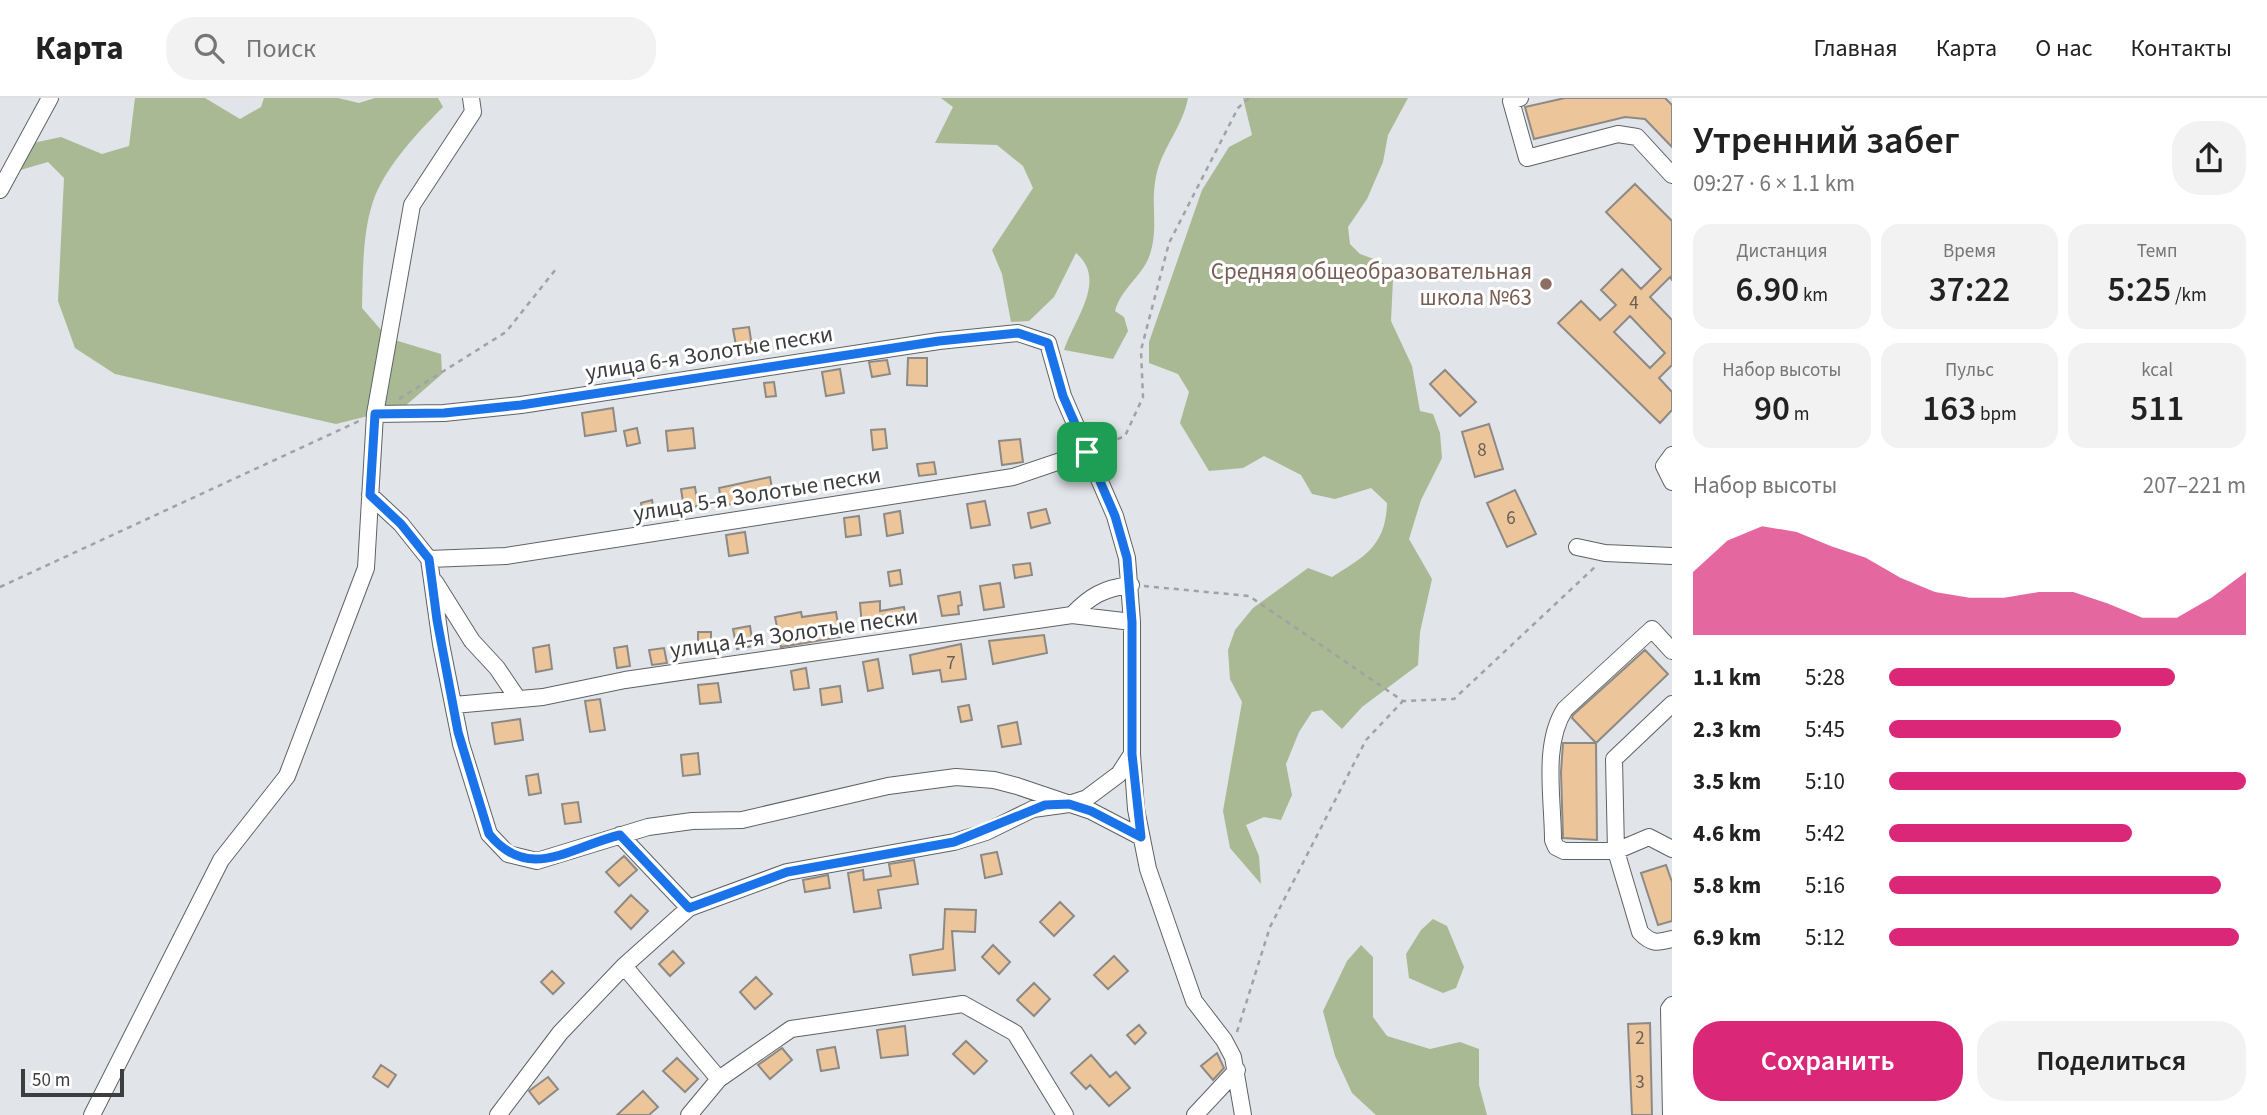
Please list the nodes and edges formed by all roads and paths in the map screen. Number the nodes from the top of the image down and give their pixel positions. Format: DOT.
graph roads {
  1 [pos="50,98"];
  2 [pos="471,98"];
  3 [pos="1250,98"];
  4 [pos="1520,98"];
  5 [pos="1672,175"];
  6 [pos="0,190"];
  7 [pos="556,269"];
  8 [pos="397,400"];
  9 [pos="375,414"];
  10 [pos="1087,452"];
  11 [pos="1672,455"];
  12 [pos="1672,482"];
  13 [pos="370,495"];
  14 [pos="1577,547"];
  15 [pos="1610,554"];
  16 [pos="1672,556"];
  17 [pos="429,559"];
  18 [pos="432,577"];
  19 [pos="1130,585"];
  20 [pos="0,587"];
  21 [pos="1072,615"];
  22 [pos="1132,622"];
  23 [pos="1672,651"];
  24 [pos="518,699"];
  25 [pos="1403,701"];
  26 [pos="1672,704"];
  27 [pos="454,705"];
  28 [pos="1132,754"];
  29 [pos="1069,804"];
  30 [pos="620,835"];
  31 [pos="1141,837"];
  32 [pos="1672,849"];
  33 [pos="1616,851"];
  34 [pos="689,908"];
  35 [pos="1672,939"];
  36 [pos="624,966"];
  37 [pos="1672,1005"];
  38 [pos="1230,1052"];
  39 [pos="1237,1070"];
  40 [pos="719,1079"];
  41 [pos="92,1115"];
  42 [pos="498,1115"];
  43 [pos="689,1115"];
  44 [pos="1065,1115"];
  45 [pos="1195,1115"];
  46 [pos="1243,1115"];
  47 [pos="1671,1115"];
  1 -- 6 [label="street"];
  2 -- 9 [label="street"];
  3 -- 10 [label="path"];
  4 -- 5 [label="street"];
  7 -- 8 [label="path"];
  9 -- 10 [label="street, улица 6-я Золотые пески"];
  9 -- 13 [label="street"];
  9 -- 20 [label="path"];
  10 -- 17 [label="street, улица 5-я Золотые пески"];
  10 -- 19 [label="street"];
  11 -- 12 [label="street"];
  13 -- 17 [label="street"];
  13 -- 41 [label="street"];
  14 -- 15 [label="street"];
  15 -- 16 [label="street"];
  15 -- 25 [label="path"];
  17 -- 18 [label="street"];
  18 -- 24 [label="street"];
  18 -- 27 [label="street"];
  19 -- 21 [label="street"];
  19 -- 22 [label="street"];
  19 -- 25 [label="path"];
  21 -- 22 [label="street, улица 4-я Золотые пески"];
  21 -- 24 [label="street, улица 4-я Золотые пески"];
  22 -- 28 [label="street"];
  23 -- 33 [label="street"];
  24 -- 27 [label="street, улица 4-я Золотые пески"];
  25 -- 38 [label="path"];
  26 -- 33 [label="street"];
  27 -- 30 [label="street"];
  28 -- 29 [label="street"];
  28 -- 31 [label="street"];
  29 -- 30 [label="street"];
  29 -- 31 [label="street"];
  29 -- 34 [label="street"];
  30 -- 34 [label="street"];
  31 -- 38 [label="street"];
  32 -- 33 [label="street"];
  33 -- 35 [label="street"];
  34 -- 36 [label="street"];
  36 -- 40 [label="street"];
  36 -- 42 [label="street"];
  37 -- 47 [label="street"];
  38 -- 39 [label="street"];
  39 -- 45 [label="street"];
  39 -- 46 [label="street"];
  40 -- 43 [label="street"];
  40 -- 44 [label="street"];
}
